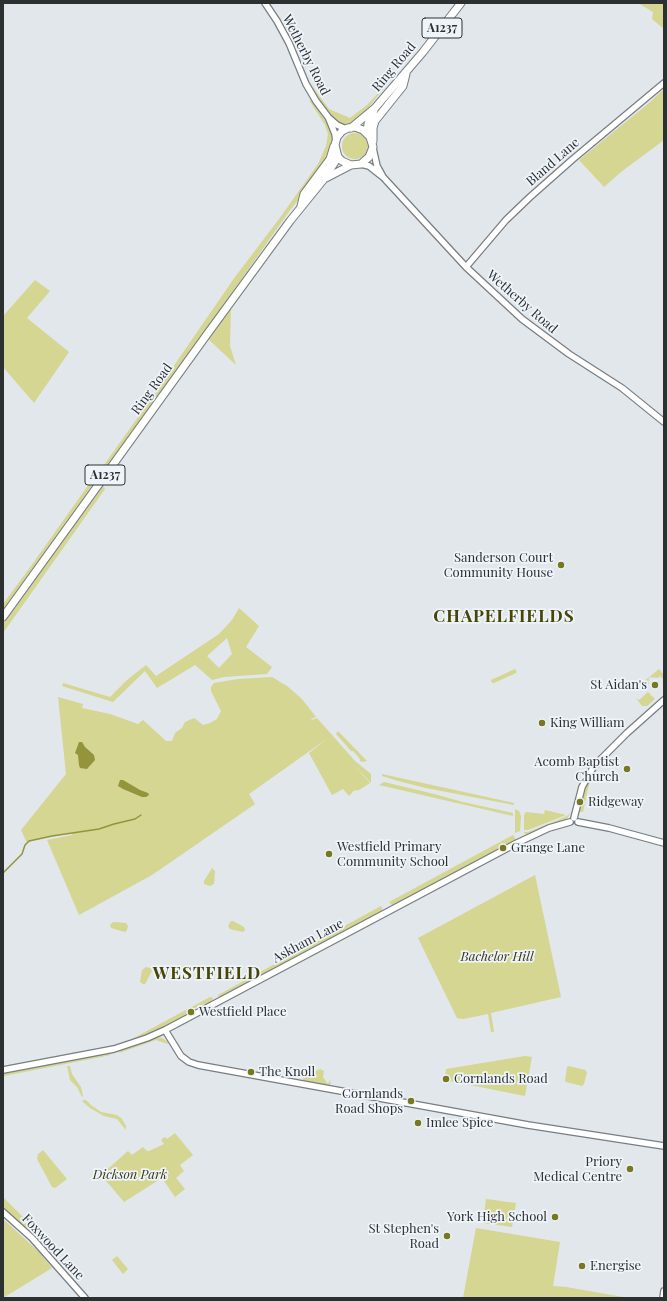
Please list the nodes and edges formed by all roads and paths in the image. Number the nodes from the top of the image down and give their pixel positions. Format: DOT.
graph roads {
  1 [pos="265,3"];
  2 [pos="461,3"];
  3 [pos="406,72"];
  4 [pos="664,83"];
  5 [pos="375,108"];
  6 [pos="328,117"];
  7 [pos="348,128"];
  8 [pos="367,133"];
  9 [pos="335,140"];
  10 [pos="373,149"];
  11 [pos="338,157"];
  12 [pos="361,164"];
  13 [pos="351,165"];
  14 [pos="383,177"];
  15 [pos="324,179"];
  16 [pos="300,207"];
  17 [pos="466,267"];
  18 [pos="664,422"];
  19 [pos="3,617"];
  20 [pos="664,700"];
  21 [pos="574,821"];
  22 [pos="664,843"];
  23 [pos="165,1030"];
  24 [pos="3,1070"];
  25 [pos="664,1146"];
  26 [pos="3,1212"];
  27 [pos="664,1291"];
  28 [pos="85,1298"];
  29 [pos="663,1298"];
  1 -- 6 [label="street, Wetherby Road"];
  2 -- 3 [label="highway, Ring Road / A1237"];
  3 -- 5 [label="highway, Ring Road / A1237"];
  3 -- 10 [label="highway"];
  4 -- 17 [label="street, Bland Lane"];
  5 -- 7 [label="highway, Ring Road / A1237"];
  5 -- 8 [label="highway, Ring Road / A1237"];
  6 -- 7 [label="street, Wetherby Road"];
  6 -- 9 [label="street, Wetherby Road"];
  7 -- 8 [label="highway"];
  7 -- 9 [label="highway"];
  8 -- 10 [label="highway"];
  9 -- 11 [label="highway"];
  9 -- 16 [label="highway"];
  10 -- 12 [label="highway"];
  10 -- 14 [label="street, Wetherby Road"];
  11 -- 13 [label="highway"];
  11 -- 15 [label="highway, Ring Road / A1237"];
  12 -- 13 [label="highway"];
  12 -- 14 [label="street, Wetherby Road"];
  13 -- 15 [label="highway, Ring Road / A1237"];
  14 -- 17 [label="street, Wetherby Road"];
  15 -- 16 [label="highway, Ring Road / A1237"];
  16 -- 19 [label="highway, Ring Road / A1237"];
  17 -- 18 [label="street, Wetherby Road"];
  20 -- 21 [label="street"];
  21 -- 22 [label="street, Askham Lane"];
  21 -- 23 [label="street, Askham Lane"];
  23 -- 24 [label="street, Askham Lane"];
  23 -- 25 [label="street"];
  26 -- 28 [label="street, Foxwood Lane"];
  27 -- 29 [label="street"];
}
